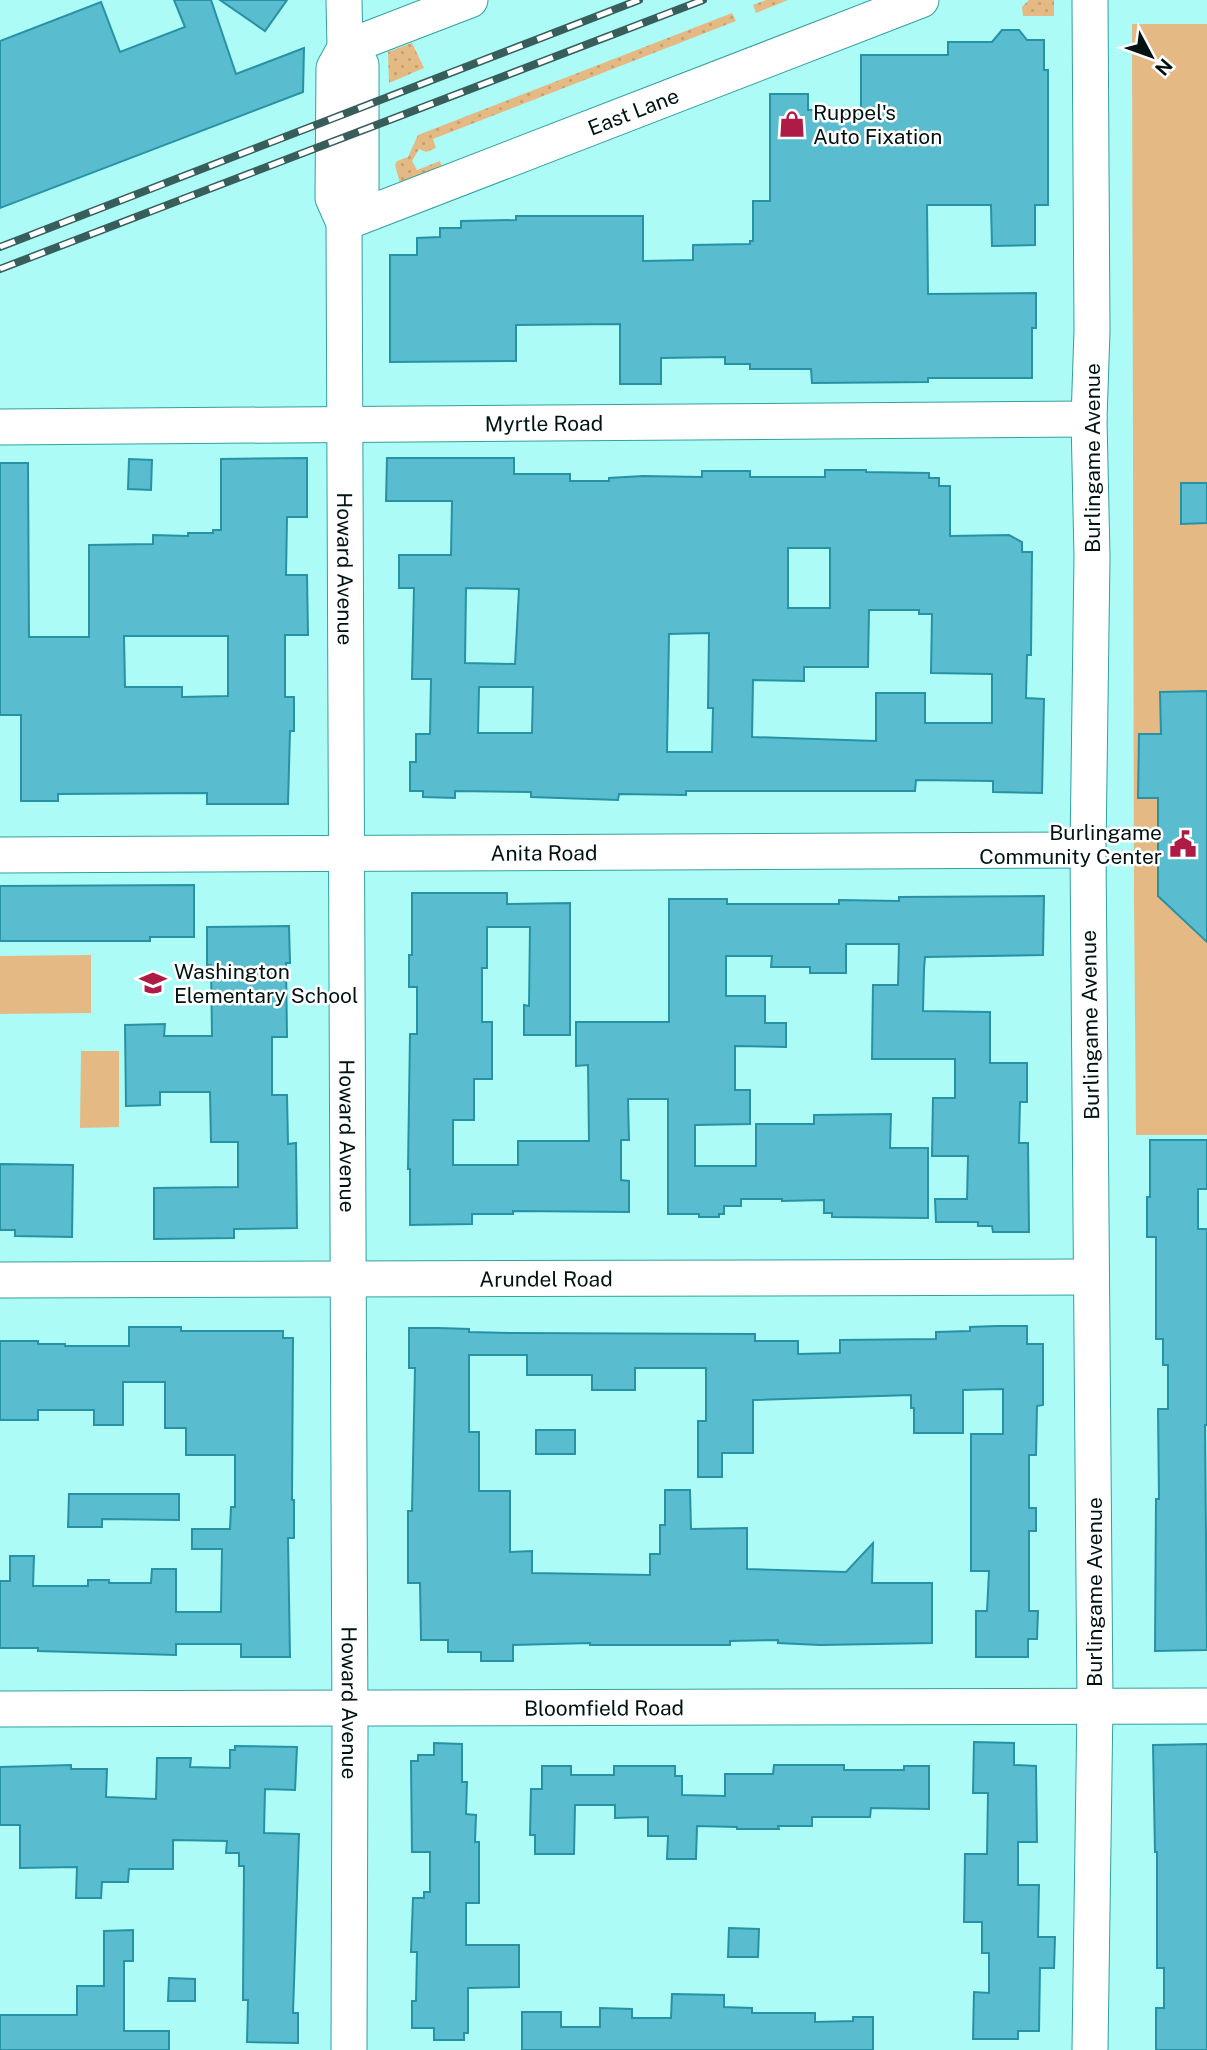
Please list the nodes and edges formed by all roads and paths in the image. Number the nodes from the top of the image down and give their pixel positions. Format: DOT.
graph roads {
  1 [pos="344,0"];
  2 [pos="470,0"];
  3 [pos="921,0"];
  4 [pos="1098,1"];
  5 [pos="345,48"];
  6 [pos="344,223"];
  7 [pos="1088,419"];
  8 [pos="344,424"];
  9 [pos="0,427"];
  10 [pos="1088,850"];
  11 [pos="0,855"];
  12 [pos="347,855"];
  13 [pos="1091,1277"];
  14 [pos="348,1279"];
  15 [pos="0,1280"];
  16 [pos="1095,1704"];
  17 [pos="1207,1706"];
  18 [pos="350,1708"];
  19 [pos="0,1709"];
  20 [pos="349,2050"];
  21 [pos="1090,2050"];
  1 -- 5 [label="street, Howard Avenue"];
  2 -- 5 [label="street"];
  3 -- 6 [label="street, East Lane"];
  4 -- 7 [label="street, Burlingame Avenue"];
  5 -- 6 [label="street, Howard Avenue"];
  6 -- 8 [label="street, Howard Avenue"];
  7 -- 8 [label="street, Myrtle Road"];
  7 -- 10 [label="street, Burlingame Avenue"];
  8 -- 9 [label="street, Myrtle Road"];
  8 -- 12 [label="street, Howard Avenue"];
  10 -- 12 [label="street, Anita Road"];
  10 -- 13 [label="street, Burlingame Avenue"];
  11 -- 12 [label="street, Anita Road"];
  12 -- 14 [label="street, Howard Avenue"];
  13 -- 14 [label="street, Arundel Road"];
  13 -- 16 [label="street, Burlingame Avenue"];
  14 -- 15 [label="street, Arundel Road"];
  14 -- 18 [label="street, Howard Avenue"];
  16 -- 17 [label="street, Bloomfield Road"];
  16 -- 18 [label="street, Bloomfield Road"];
  16 -- 21 [label="street, Burlingame Avenue"];
  18 -- 19 [label="street, Bloomfield Road"];
  18 -- 20 [label="street, Howard Avenue"];
}
